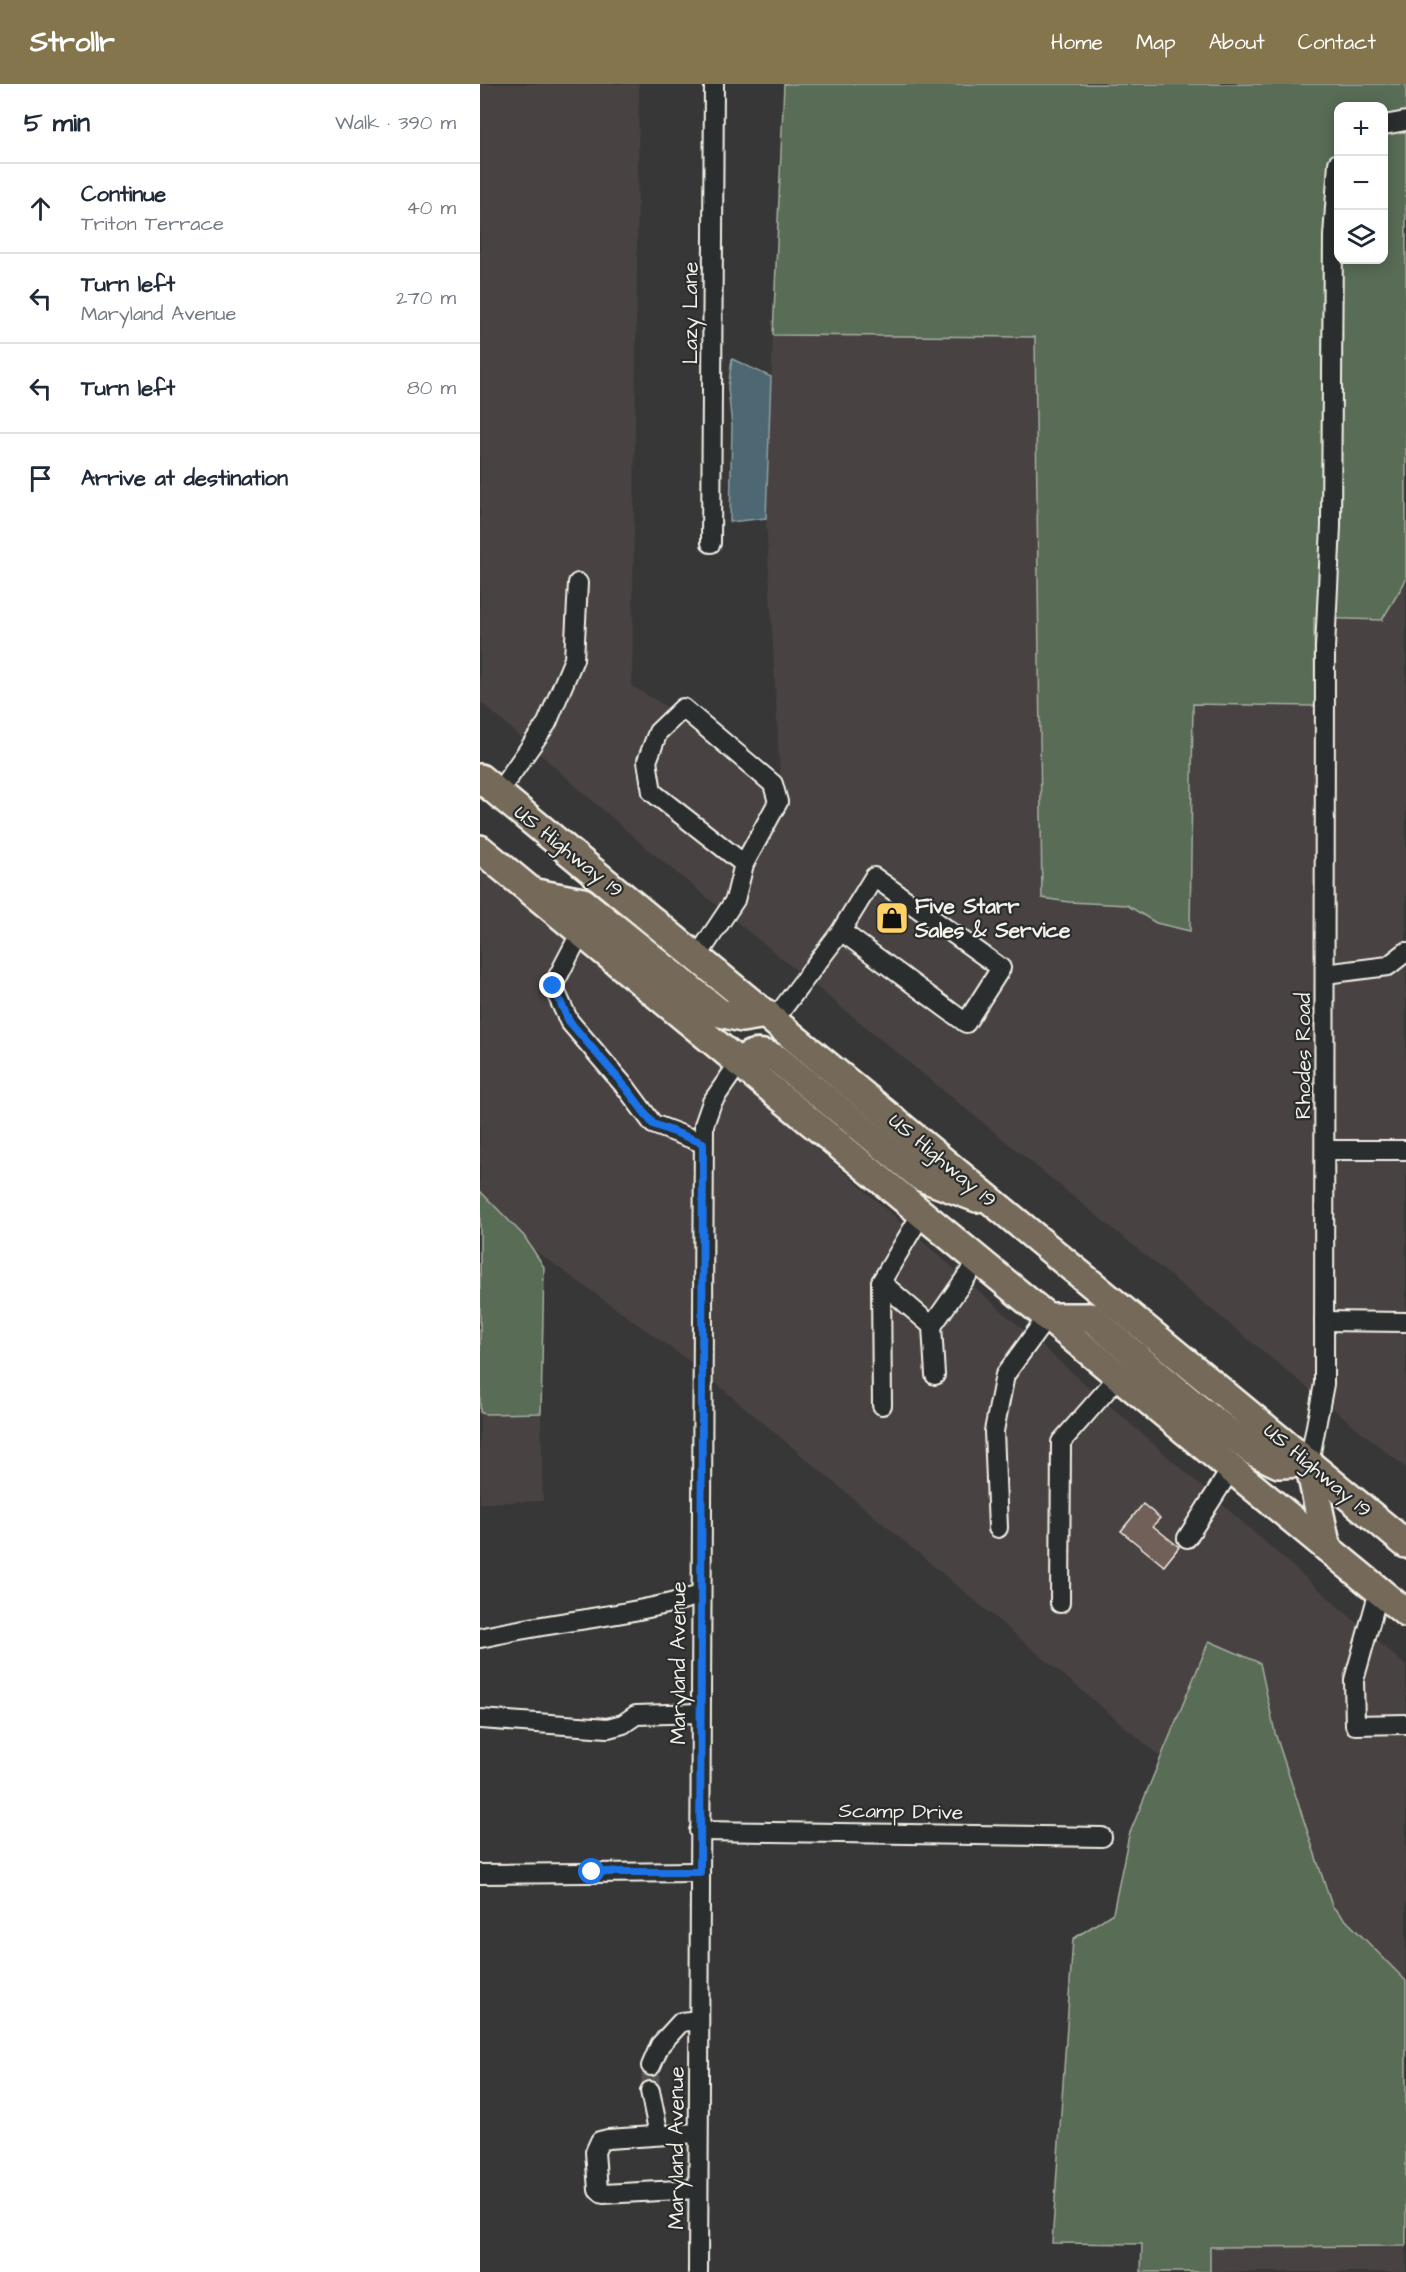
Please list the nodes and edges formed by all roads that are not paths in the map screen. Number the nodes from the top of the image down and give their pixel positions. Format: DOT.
graph roads {
  1 [pos="714,84"];
  2 [pos="1406,121"];
  3 [pos="1388,124"];
  4 [pos="1335,210"];
  5 [pos="711,543"];
  6 [pos="578,583"];
  7 [pos="489,785"];
  8 [pos="480,849"];
  9 [pos="744,864"];
  10 [pos="532,892"];
  11 [pos="841,931"];
  12 [pos="581,932"];
  13 [pos="1406,952"];
  14 [pos="697,957"];
  15 [pos="1325,974"];
  16 [pos="770,1017"];
  17 [pos="739,1063"];
  18 [pos="703,1143"];
  19 [pos="1326,1150"];
  20 [pos="1406,1150"];
  21 [pos="998,1205"];
  22 [pos="922,1214"];
  23 [pos="978,1260"];
  24 [pos="881,1282"];
  25 [pos="1047,1317"];
  26 [pos="1324,1321"];
  27 [pos="1406,1322"];
  28 [pos="932,1326"];
  29 [pos="935,1375"];
  30 [pos="1119,1376"];
  31 [pos="882,1404"];
  32 [pos="1309,1463"];
  33 [pos="1231,1468"];
  34 [pos="998,1528"];
  35 [pos="1186,1539"];
  36 [pos="1406,1544"];
  37 [pos="1327,1548"];
  38 [pos="1379,1591"];
  39 [pos="700,1595"];
  40 [pos="1060,1603"];
  41 [pos="1406,1613"];
  42 [pos="480,1638"];
  43 [pos="700,1713"];
  44 [pos="480,1719"];
  45 [pos="1406,1724"];
  46 [pos="699,1831"];
  47 [pos="1102,1837"];
  48 [pos="700,1872"];
  49 [pos="480,1874"];
  50 [pos="699,2020"];
  51 [pos="651,2066"];
  52 [pos="650,2091"];
  53 [pos="698,2133"];
  54 [pos="658,2135"];
  55 [pos="698,2189"];
  56 [pos="698,2272"];
  1 -- 5 [label="street, Lazy Lane"];
  2 -- 3 [label="street"];
  4 -- 15 [label="street, Rhodes Road"];
  6 -- 7 [label="street"];
  7 -- 14 [label="highway, US Highway 19"];
  8 -- 10 [label="highway"];
  9 -- 9 [label="street"];
  9 -- 14 [label="street"];
  10 -- 12 [label="highway"];
  10 -- 16 [label="highway"];
  11 -- 11 [label="street"];
  11 -- 16 [label="street"];
  12 -- 17 [label="highway"];
  12 -- 18 [label="street"];
  13 -- 15 [label="street"];
  14 -- 16 [label="highway, US Highway 19"];
  15 -- 19 [label="street, Rhodes Road"];
  16 -- 21 [label="highway, US Highway 19"];
  17 -- 18 [label="street, Maryland Avenue"];
  17 -- 21 [label="highway"];
  17 -- 22 [label="highway"];
  18 -- 39 [label="street, Maryland Avenue"];
  19 -- 20 [label="street"];
  19 -- 26 [label="street, Rhodes Road"];
  21 -- 32 [label="highway, US Highway 19"];
  22 -- 23 [label="highway"];
  22 -- 24 [label="street"];
  23 -- 25 [label="highway"];
  23 -- 28 [label="street"];
  24 -- 28 [label="street"];
  24 -- 31 [label="street"];
  25 -- 30 [label="highway"];
  25 -- 32 [label="highway"];
  25 -- 34 [label="street"];
  26 -- 27 [label="street"];
  26 -- 32 [label="street, Rhodes Road"];
  28 -- 29 [label="street"];
  30 -- 33 [label="highway"];
  30 -- 40 [label="street"];
  32 -- 36 [label="highway, US Highway 19"];
  32 -- 37 [label="highway"];
  33 -- 35 [label="street"];
  33 -- 37 [label="highway"];
  37 -- 38 [label="highway"];
  38 -- 41 [label="highway"];
  38 -- 45 [label="street"];
  39 -- 42 [label="street"];
  39 -- 43 [label="street, Maryland Avenue"];
  43 -- 44 [label="street"];
  43 -- 46 [label="street, Maryland Avenue"];
  46 -- 47 [label="street, Scamp Drive"];
  46 -- 48 [label="street, Maryland Avenue"];
  48 -- 49 [label="street"];
  48 -- 50 [label="street, Maryland Avenue"];
  50 -- 51 [label="street"];
  50 -- 53 [label="street, Maryland Avenue"];
  52 -- 54 [label="street"];
  53 -- 54 [label="street"];
  53 -- 55 [label="street, Maryland Avenue"];
  54 -- 55 [label="street"];
  55 -- 56 [label="street, Maryland Avenue"];
}
